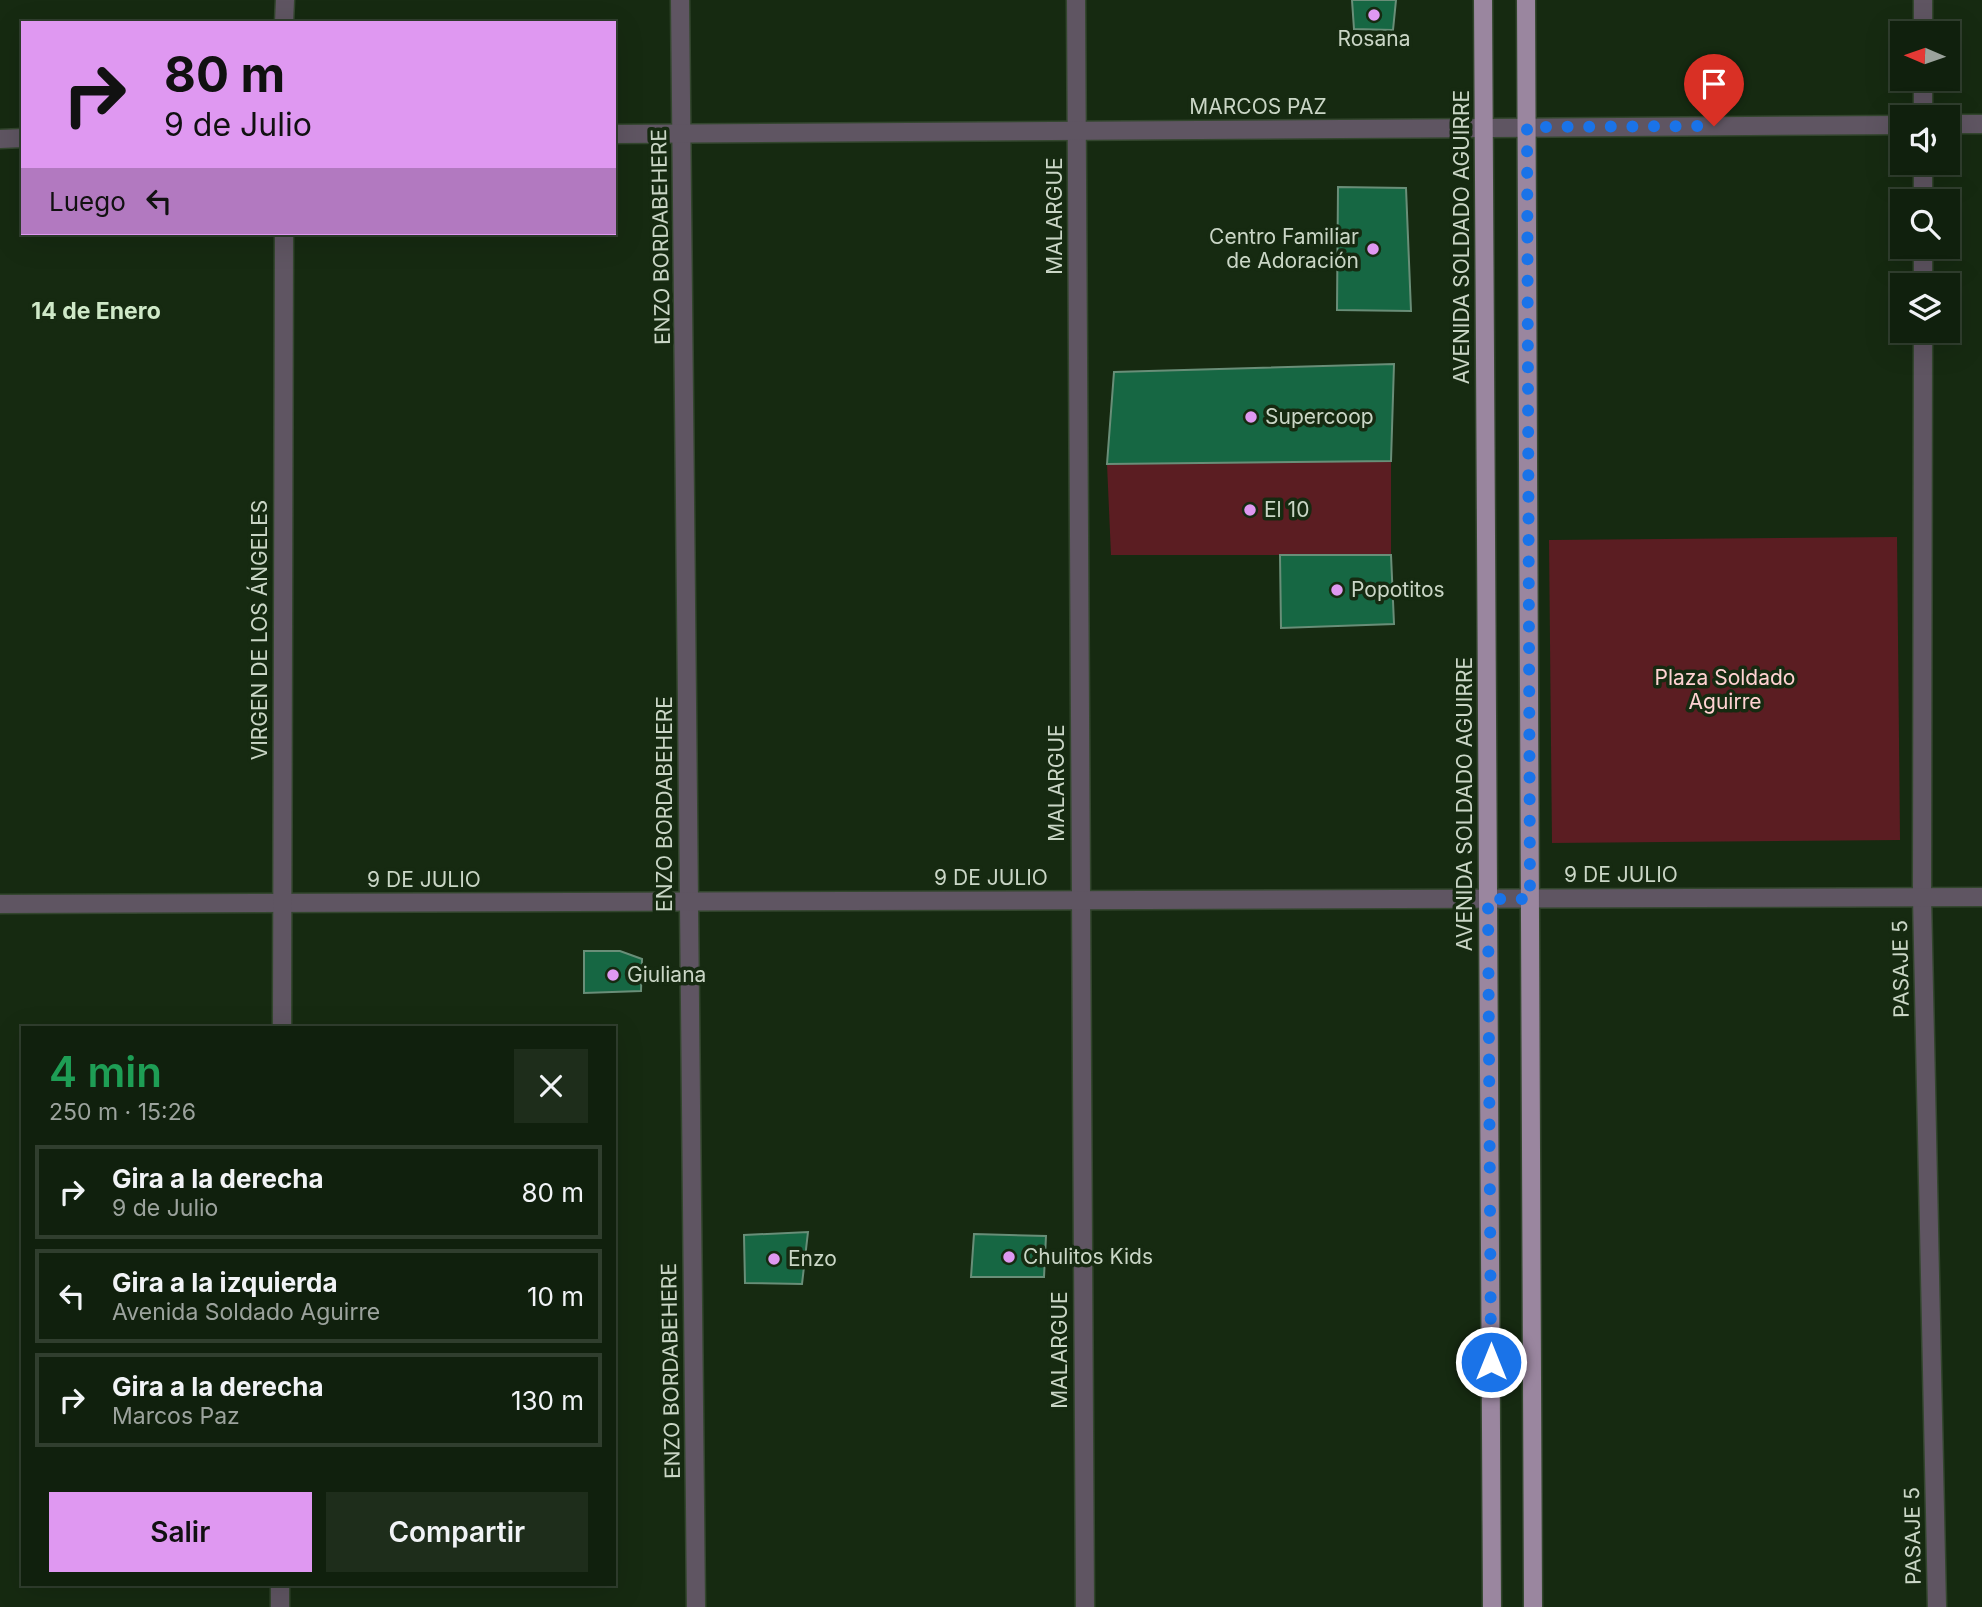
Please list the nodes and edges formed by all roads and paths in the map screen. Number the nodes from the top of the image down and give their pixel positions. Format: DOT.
graph roads {
  1 [pos="285,0"];
  2 [pos="680,0"];
  3 [pos="1076,0"];
  4 [pos="1483,0"];
  5 [pos="1526,0"];
  6 [pos="1923,0"];
  7 [pos="285,21"];
  8 [pos="1923,21"];
  9 [pos="1960,124"];
  10 [pos="1982,124"];
  11 [pos="1890,125"];
  12 [pos="1527,127"];
  13 [pos="1484,128"];
  14 [pos="1077,131"];
  15 [pos="616,134"];
  16 [pos="682,134"];
  17 [pos="21,138"];
  18 [pos="0,139"];
  19 [pos="284,235"];
  20 [pos="1923,343"];
  21 [pos="1922,897"];
  22 [pos="1982,897"];
  23 [pos="1488,899"];
  24 [pos="1530,899"];
  25 [pos="1081,900"];
  26 [pos="689,902"];
  27 [pos="282,903"];
  28 [pos="0,904"];
  29 [pos="282,1026"];
  30 [pos="280,1586"];
  31 [pos="280,1607"];
  32 [pos="695,1607"];
  33 [pos="1085,1607"];
  34 [pos="1492,1607"];
  35 [pos="1533,1607"];
  36 [pos="1937,1607"];
  1 -- 7 [label="street"];
  2 -- 16 [label="street, ENZO BORDABEHERE"];
  3 -- 14 [label="street, MALARGUE"];
  4 -- 13 [label="main road, AVENIDA SOLDADO AGUIRRE"];
  5 -- 12 [label="main road"];
  6 -- 8 [label="street"];
  9 -- 10 [label="street"];
  11 -- 12 [label="street, MARCOS PAZ"];
  12 -- 13 [label="street, MARCOS PAZ"];
  12 -- 24 [label="main road"];
  13 -- 14 [label="street, MARCOS PAZ"];
  13 -- 23 [label="main road, AVENIDA SOLDADO AGUIRRE"];
  14 -- 16 [label="street, MARCOS PAZ"];
  14 -- 25 [label="street, MALARGUE"];
  15 -- 16 [label="street, MARCOS PAZ"];
  16 -- 26 [label="street, ENZO BORDABEHERE"];
  17 -- 18 [label="street"];
  19 -- 27 [label="street, VIRGEN DE LOS ÁNGELES"];
  20 -- 21 [label="street, PASAJE 5"];
  21 -- 22 [label="street, 9 DE JULIO"];
  21 -- 24 [label="street, 9 DE JULIO"];
  21 -- 36 [label="street, PASAJE 5"];
  23 -- 24 [label="street, 9 DE JULIO"];
  23 -- 25 [label="street, 9 DE JULIO"];
  23 -- 34 [label="main road, AVENIDA SOLDADO AGUIRRE"];
  24 -- 35 [label="main road"];
  25 -- 26 [label="street, 9 DE JULIO"];
  25 -- 33 [label="street, MALARGUE"];
  26 -- 27 [label="street, 9 DE JULIO"];
  26 -- 32 [label="street, ENZO BORDABEHERE"];
  27 -- 28 [label="street, 9 DE JULIO"];
  27 -- 29 [label="street, VIRGEN DE LOS ÁNGELES"];
  30 -- 31 [label="street"];
}
